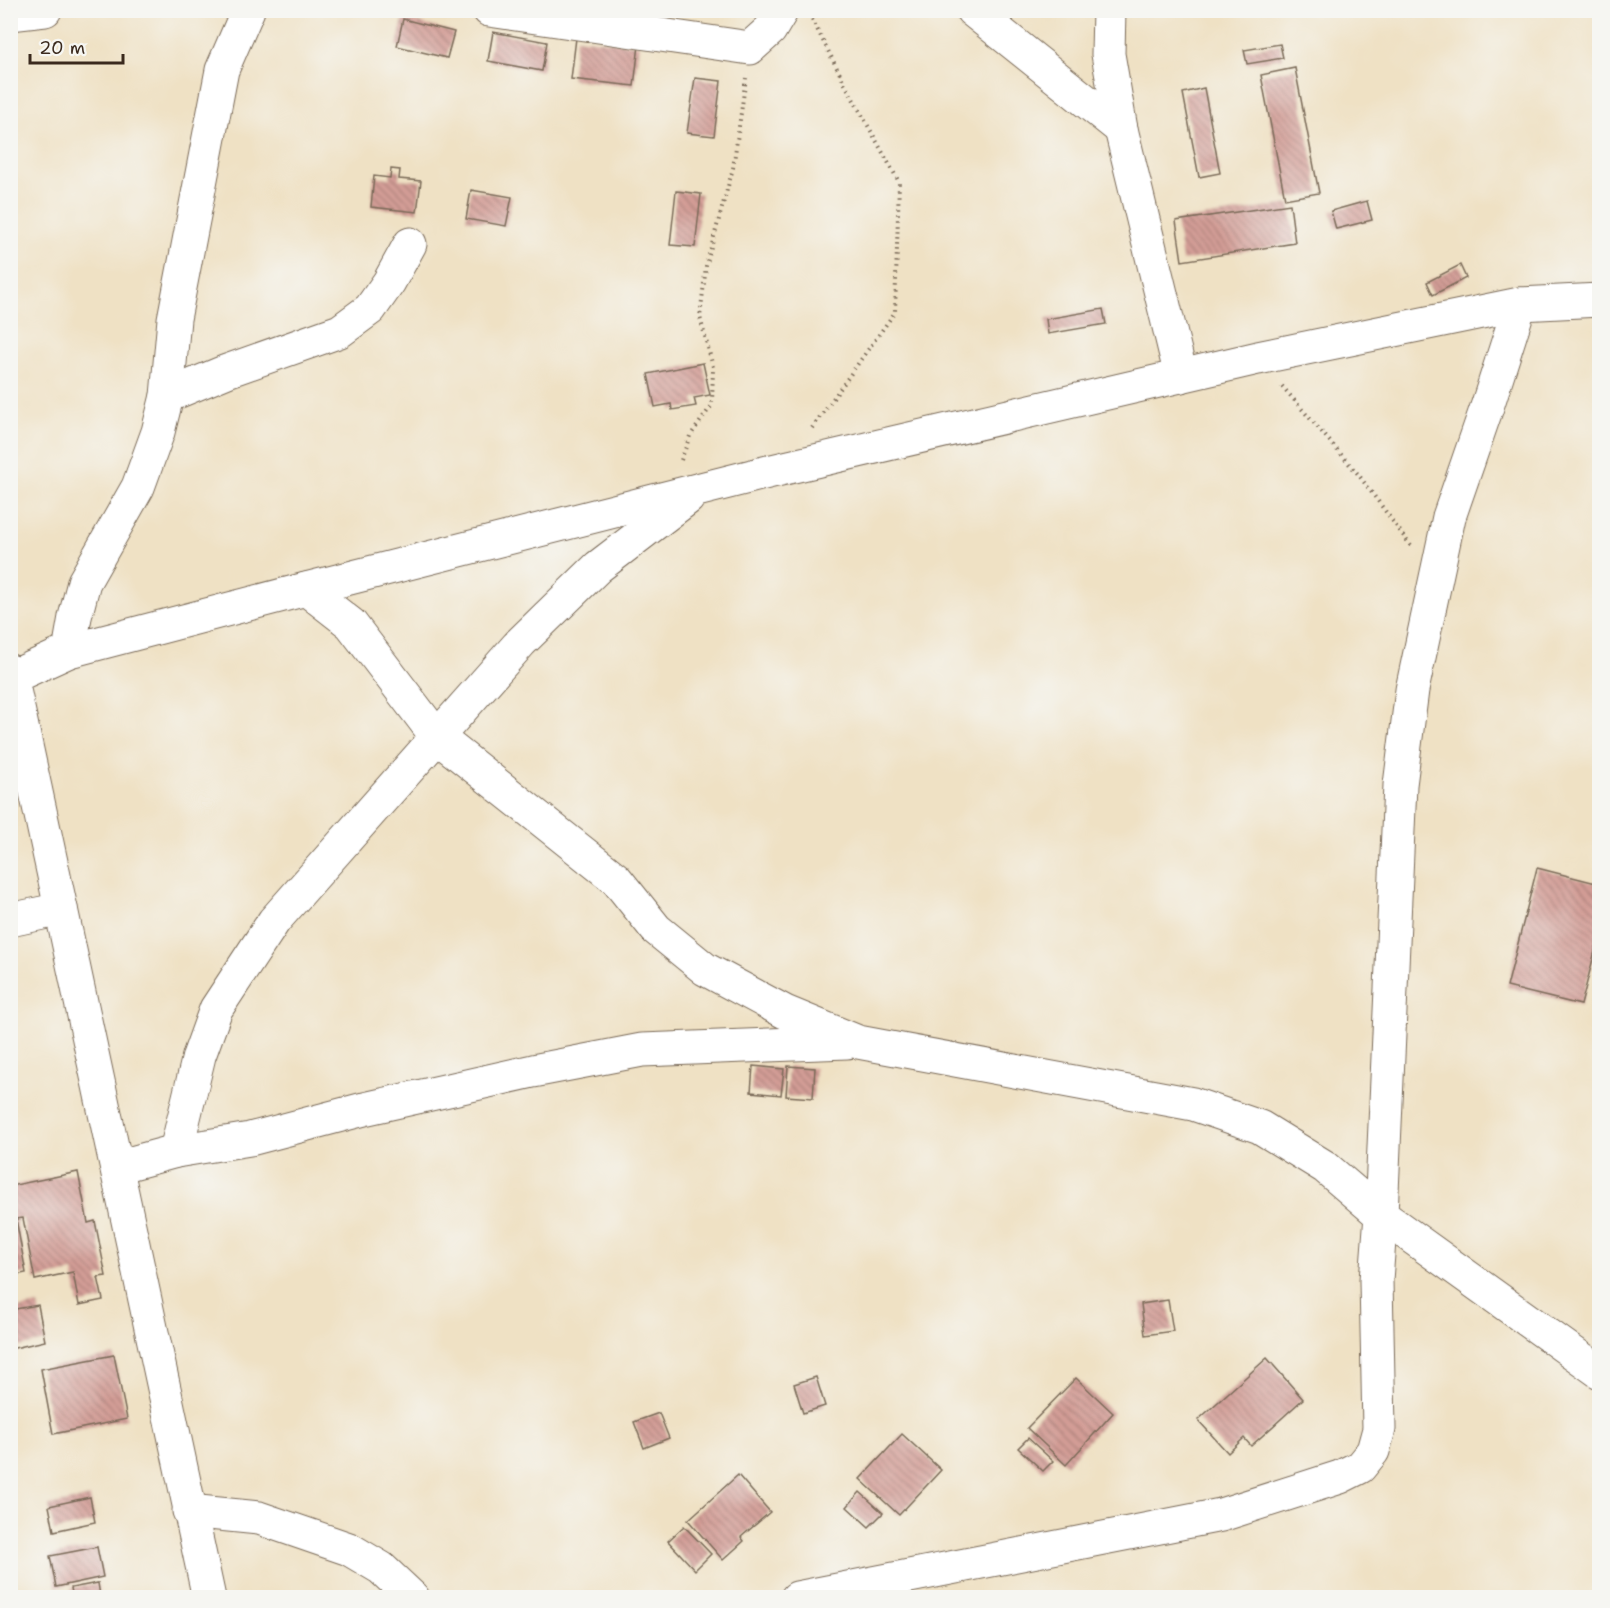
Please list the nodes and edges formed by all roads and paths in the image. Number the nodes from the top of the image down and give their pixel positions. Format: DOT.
graph roads {
  1 [pos="45,10"];
  2 [pos="248,10"];
  3 [pos="489,10"];
  4 [pos="782,10"];
  5 [pos="807,10"];
  6 [pos="972,10"];
  7 [pos="1109,10"];
  8 [pos="10,14"];
  9 [pos="750,48"];
  10 [pos="1121,129"];
  11 [pos="410,244"];
  12 [pos="1599,300"];
  13 [pos="1520,304"];
  14 [pos="1258,358"];
  15 [pos="1181,376"];
  16 [pos="168,396"];
  17 [pos="812,429"];
  18 [pos="698,490"];
  19 [pos="666,498"];
  20 [pos="1434,578"];
  21 [pos="306,589"];
  22 [pos="69,651"];
  23 [pos="11,676"];
  24 [pos="437,737"];
  25 [pos="61,909"];
  26 [pos="10,920"];
  27 [pos="858,1042"];
  28 [pos="176,1151"];
  29 [pos="117,1167"];
  30 [pos="1381,1215"];
  31 [pos="1599,1372"];
  32 [pos="189,1511"];
  33 [pos="208,1598"];
  34 [pos="413,1598"];
  35 [pos="797,1598"];
  1 -- 8 [label="street"];
  2 -- 16 [label="street"];
  3 -- 9 [label="street"];
  4 -- 9 [label="street"];
  5 -- 17 [label="path"];
  6 -- 10 [label="street"];
  7 -- 10 [label="street"];
  9 -- 19 [label="path"];
  10 -- 15 [label="street"];
  11 -- 16 [label="street"];
  12 -- 13 [label="street"];
  13 -- 14 [label="street"];
  13 -- 20 [label="street"];
  14 -- 15 [label="street"];
  14 -- 20 [label="path"];
  15 -- 18 [label="street"];
  16 -- 22 [label="street"];
  18 -- 19 [label="street"];
  18 -- 24 [label="street"];
  19 -- 21 [label="street"];
  20 -- 30 [label="street"];
  21 -- 22 [label="street"];
  21 -- 24 [label="street"];
  22 -- 23 [label="street"];
  23 -- 25 [label="street"];
  24 -- 27 [label="street"];
  24 -- 28 [label="street"];
  25 -- 26 [label="street"];
  25 -- 29 [label="street"];
  27 -- 28 [label="street"];
  27 -- 30 [label="street"];
  28 -- 29 [label="street"];
  29 -- 32 [label="street"];
  30 -- 31 [label="street"];
  30 -- 35 [label="street"];
  32 -- 33 [label="street"];
  32 -- 34 [label="street"];
}
